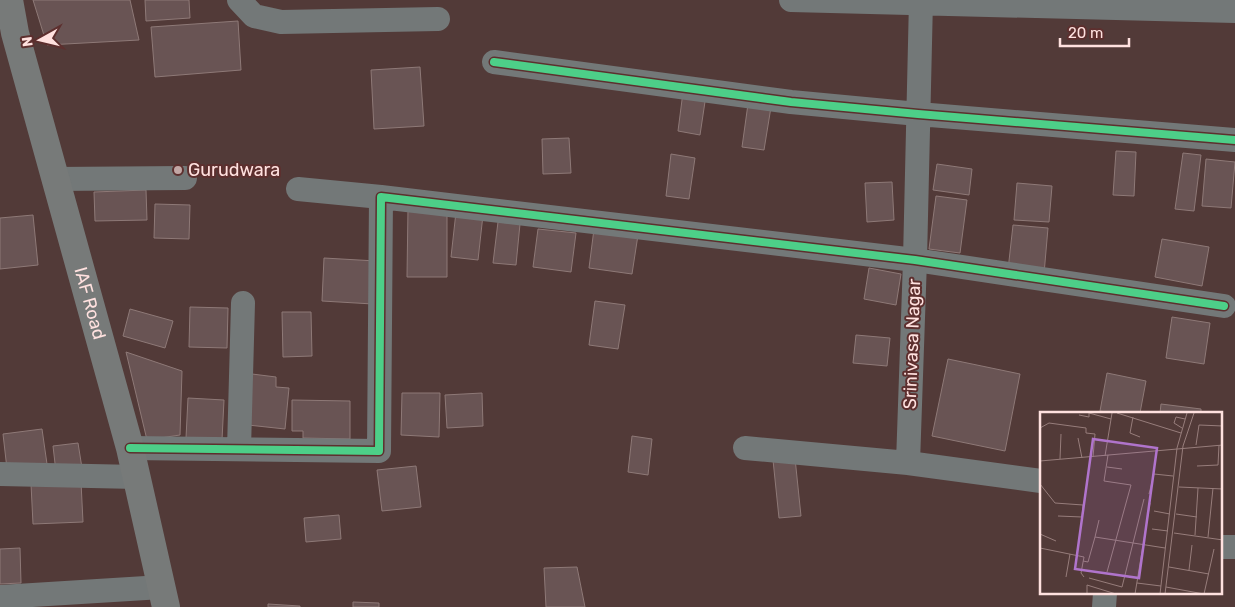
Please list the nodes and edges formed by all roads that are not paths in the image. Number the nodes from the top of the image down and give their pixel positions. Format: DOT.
graph roads {
  1 [pos="9,0"];
  2 [pos="239,0"];
  3 [pos="791,0"];
  4 [pos="921,2"];
  5 [pos="1235,11"];
  6 [pos="438,19"];
  7 [pos="494,62"];
  8 [pos="918,114"];
  9 [pos="1235,140"];
  10 [pos="185,178"];
  11 [pos="54,179"];
  12 [pos="298,188"];
  13 [pos="381,197"];
  14 [pos="915,260"];
  15 [pos="243,303"];
  16 [pos="1224,306"];
  17 [pos="130,448"];
  18 [pos="745,448"];
  19 [pos="239,449"];
  20 [pos="908,463"];
  21 [pos="0,474"];
  22 [pos="137,477"];
  23 [pos="1040,481"];
  24 [pos="1222,546"];
  25 [pos="1235,547"];
  26 [pos="1105,594"];
  27 [pos="0,597"];
  28 [pos="164,597"];
  29 [pos="1104,607"];
  1 -- 11 [label="street, IAF Road"];
  2 -- 6 [label="street"];
  3 -- 4 [label="street"];
  4 -- 5 [label="street"];
  4 -- 8 [label="street, Srinivasa Nagar"];
  7 -- 8 [label="street"];
  8 -- 9 [label="street"];
  8 -- 14 [label="street, Srinivasa Nagar"];
  10 -- 11 [label="street"];
  11 -- 17 [label="street, IAF Road"];
  12 -- 13 [label="street"];
  13 -- 14 [label="street"];
  13 -- 19 [label="street"];
  14 -- 16 [label="street"];
  14 -- 20 [label="street, Srinivasa Nagar"];
  15 -- 19 [label="street"];
  17 -- 19 [label="street"];
  17 -- 22 [label="street, IAF Road"];
  18 -- 20 [label="street"];
  20 -- 23 [label="street"];
  21 -- 22 [label="street"];
  22 -- 28 [label="street, IAF Road"];
  24 -- 25 [label="street"];
  26 -- 29 [label="street"];
  27 -- 28 [label="street"];
}
